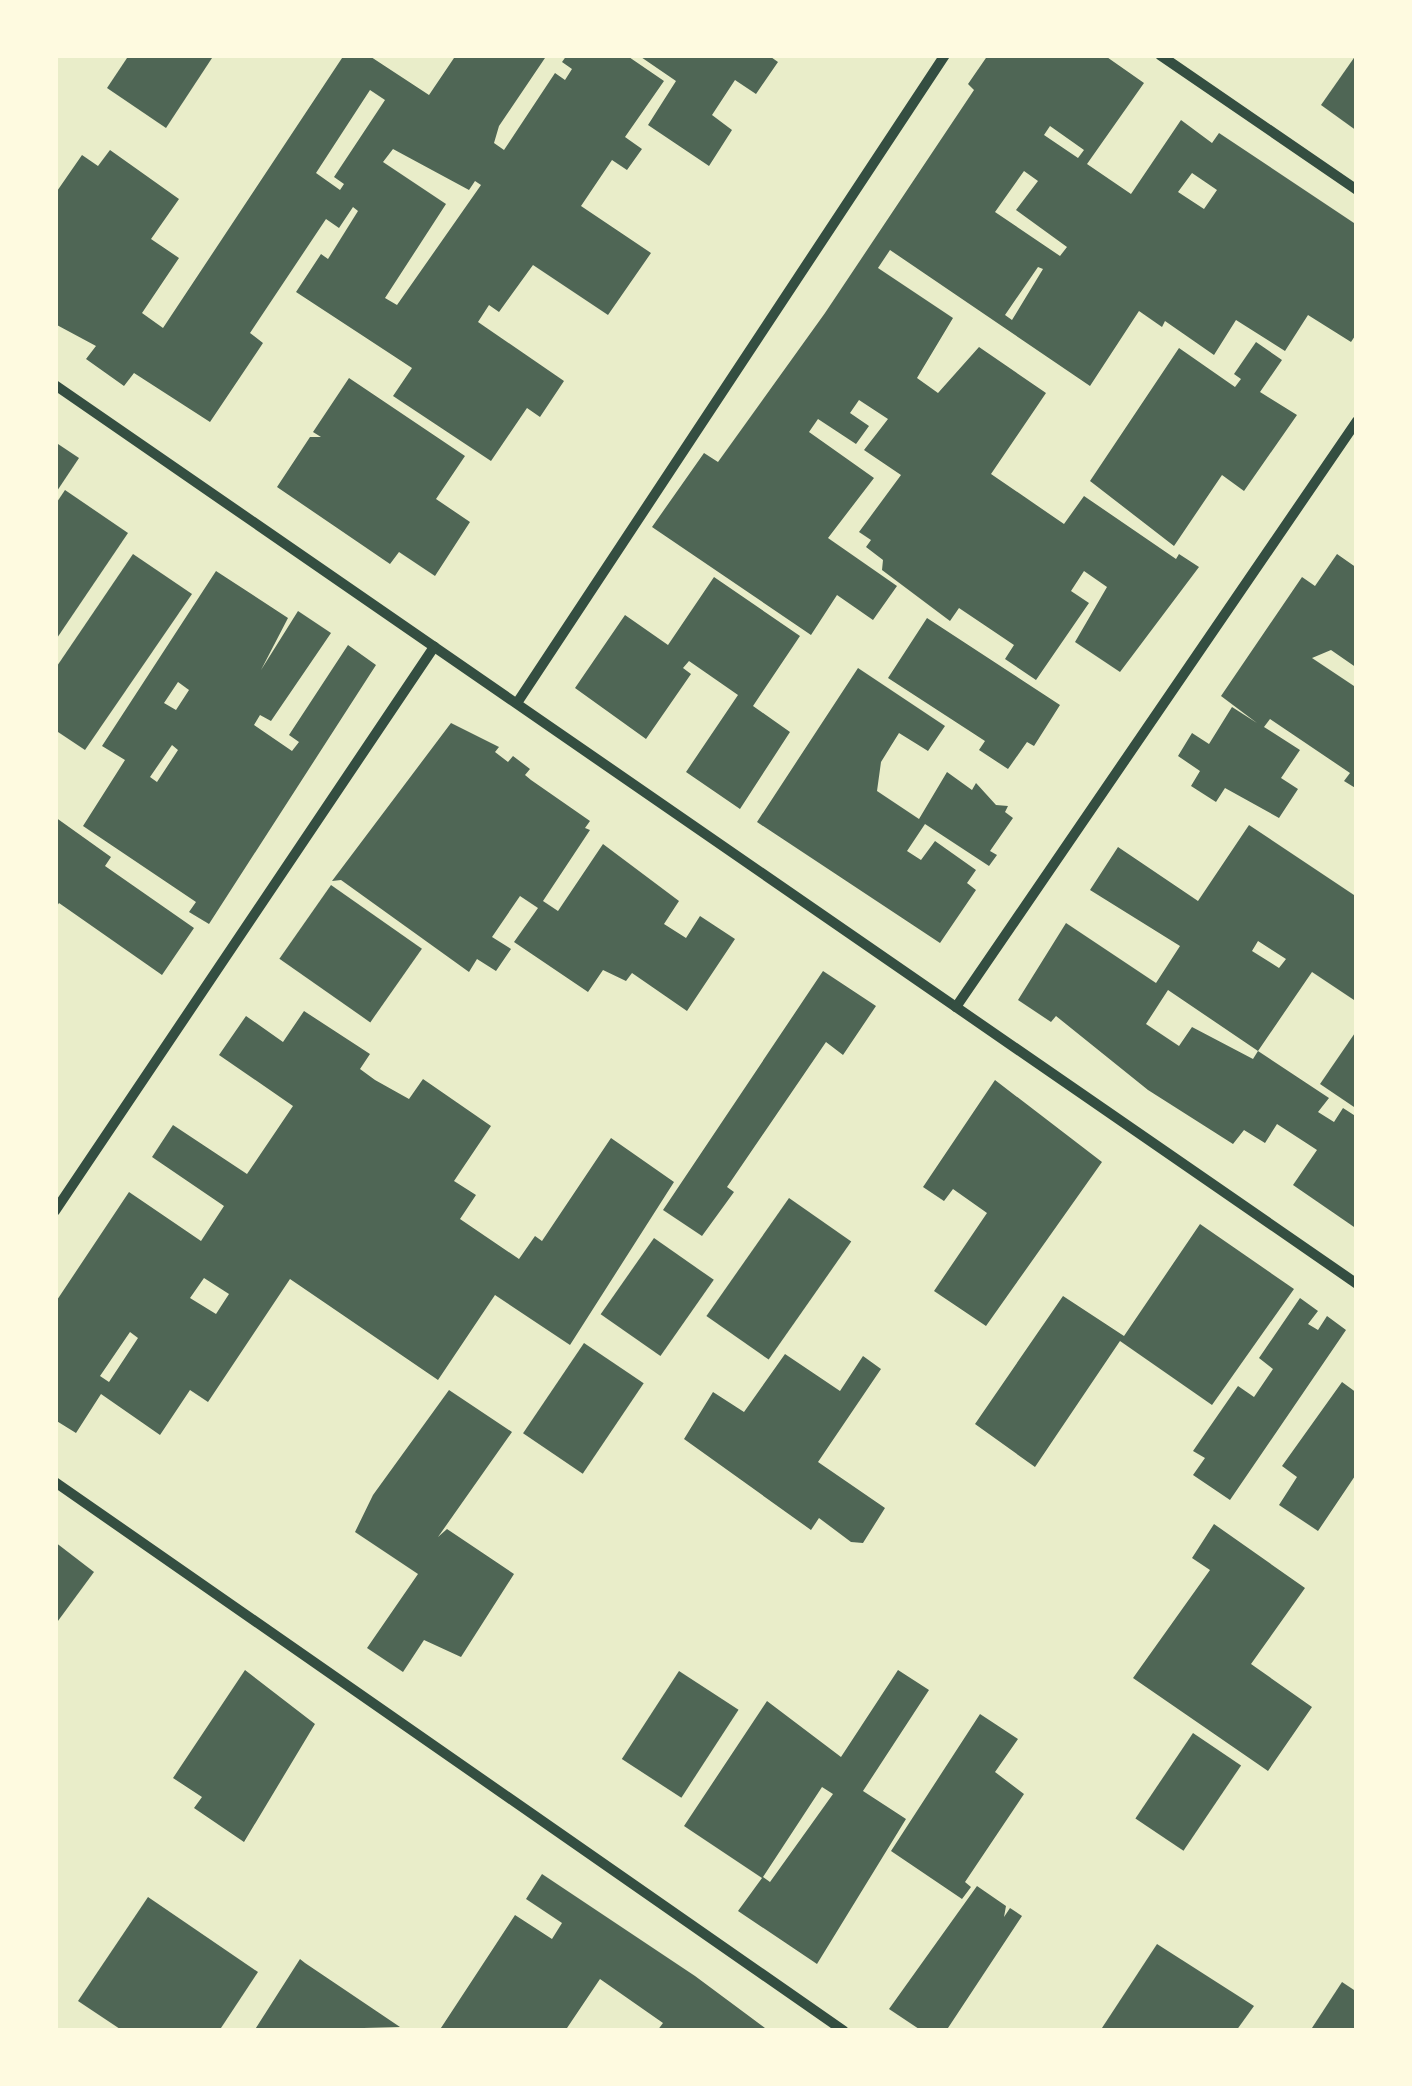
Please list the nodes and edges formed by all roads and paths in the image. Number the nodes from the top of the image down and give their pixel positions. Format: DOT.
graph roads {
  1 [pos="945,55"];
  2 [pos="1160,55"];
  3 [pos="1357,190"];
  4 [pos="55,385"];
  5 [pos="1357,421"];
  6 [pos="434,647"];
  7 [pos="516,704"];
  8 [pos="956,1007"];
  9 [pos="55,1210"];
  10 [pos="1357,1284"];
  11 [pos="55,1482"];
  12 [pos="844,2031"];
  1 -- 7 [label="street"];
  2 -- 3 [label="street"];
  4 -- 6 [label="street"];
  5 -- 8 [label="street"];
  6 -- 7 [label="street"];
  6 -- 9 [label="street"];
  7 -- 8 [label="street"];
  8 -- 10 [label="street"];
  11 -- 12 [label="street"];
}
